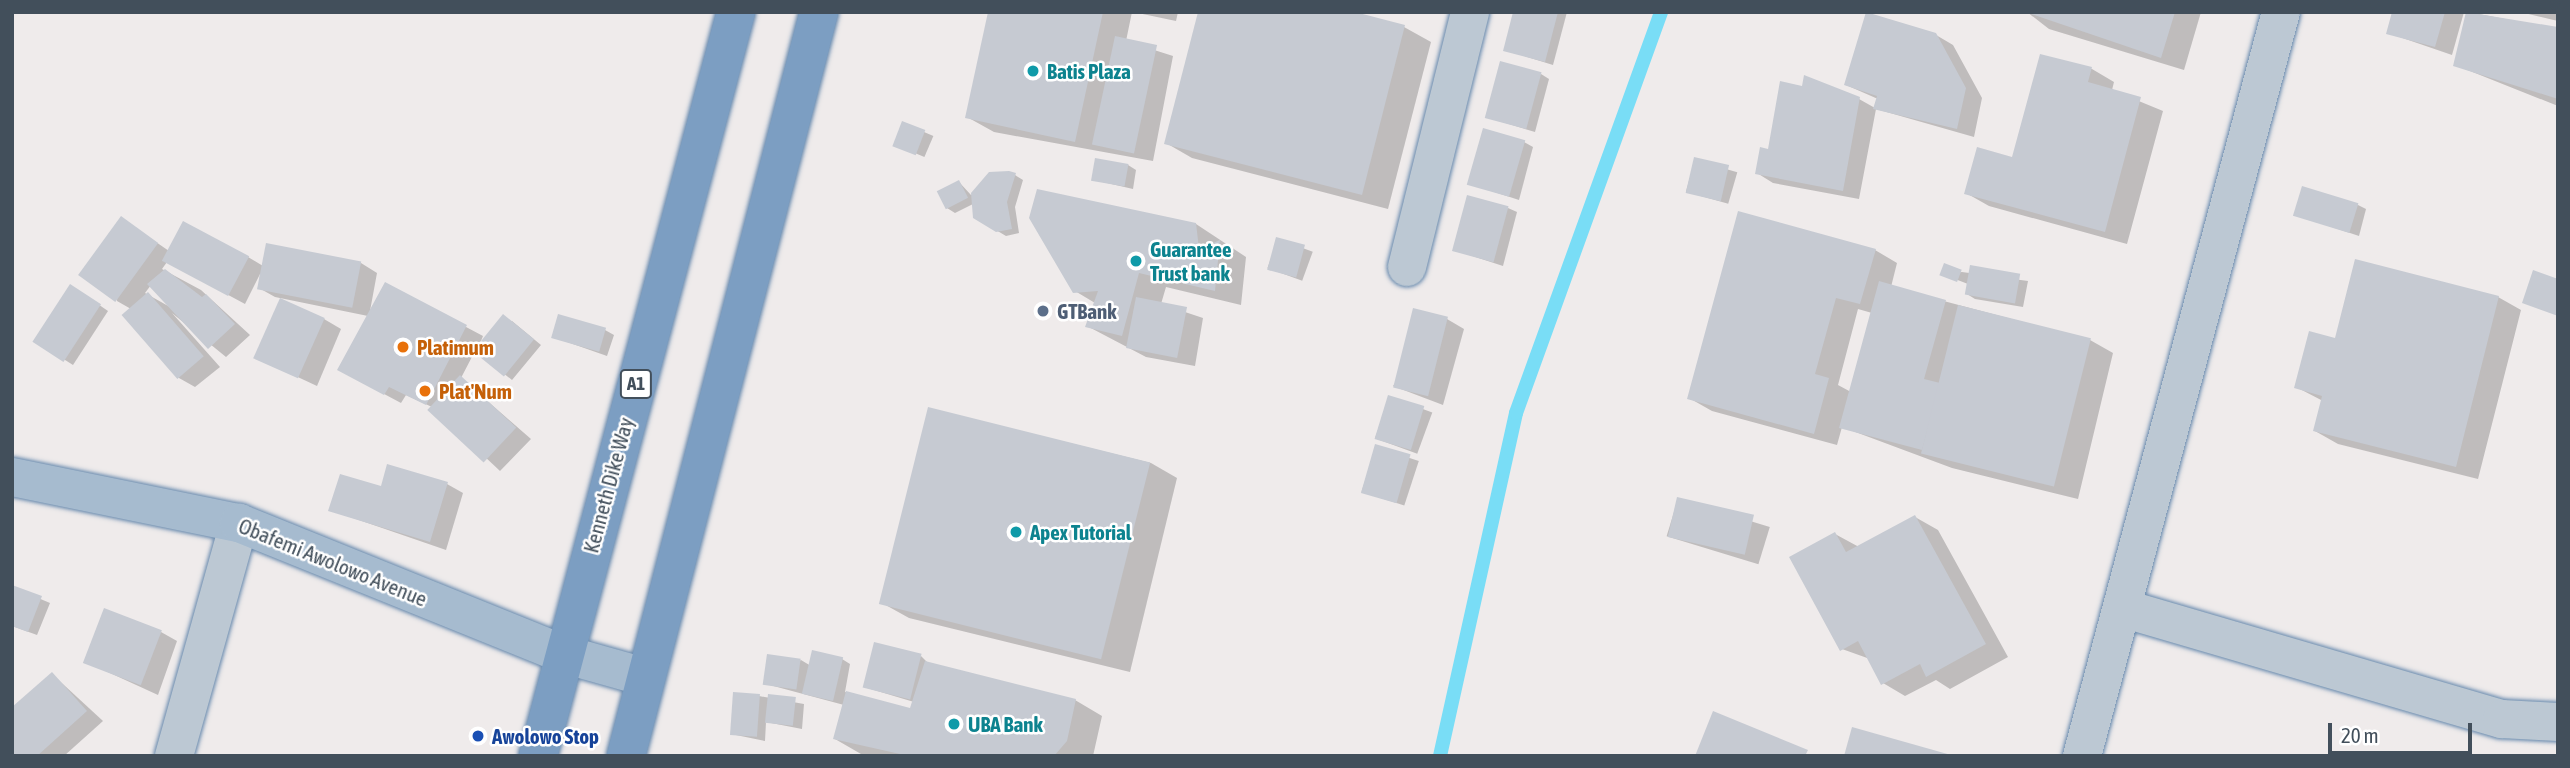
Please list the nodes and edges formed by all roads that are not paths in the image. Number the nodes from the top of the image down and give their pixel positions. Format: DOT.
graph roads {
  1 [pos="736,12"];
  2 [pos="820,12"];
  3 [pos="1469,12"];
  4 [pos="2281,12"];
  5 [pos="1406,267"];
  6 [pos="12,477"];
  7 [pos="239,523"];
  8 [pos="2122,608"];
  9 [pos="563,654"];
  10 [pos="645,677"];
  11 [pos="2558,722"];
  12 [pos="174,756"];
  13 [pos="538,756"];
  14 [pos="626,756"];
  15 [pos="2082,756"];
  1 -- 9 [label="highway, Kenneth Dike Way / A1"];
  2 -- 10 [label="highway"];
  3 -- 5 [label="street"];
  4 -- 8 [label="street"];
  6 -- 7 [label="main road, Obafemi Awolowo Avenue"];
  7 -- 9 [label="main road, Obafemi Awolowo Avenue"];
  7 -- 12 [label="street"];
  8 -- 11 [label="street"];
  8 -- 15 [label="street"];
  9 -- 10 [label="main road, Obafemi Awolowo Avenue"];
  9 -- 13 [label="highway, Kenneth Dike Way / A1"];
  10 -- 14 [label="highway"];
}
